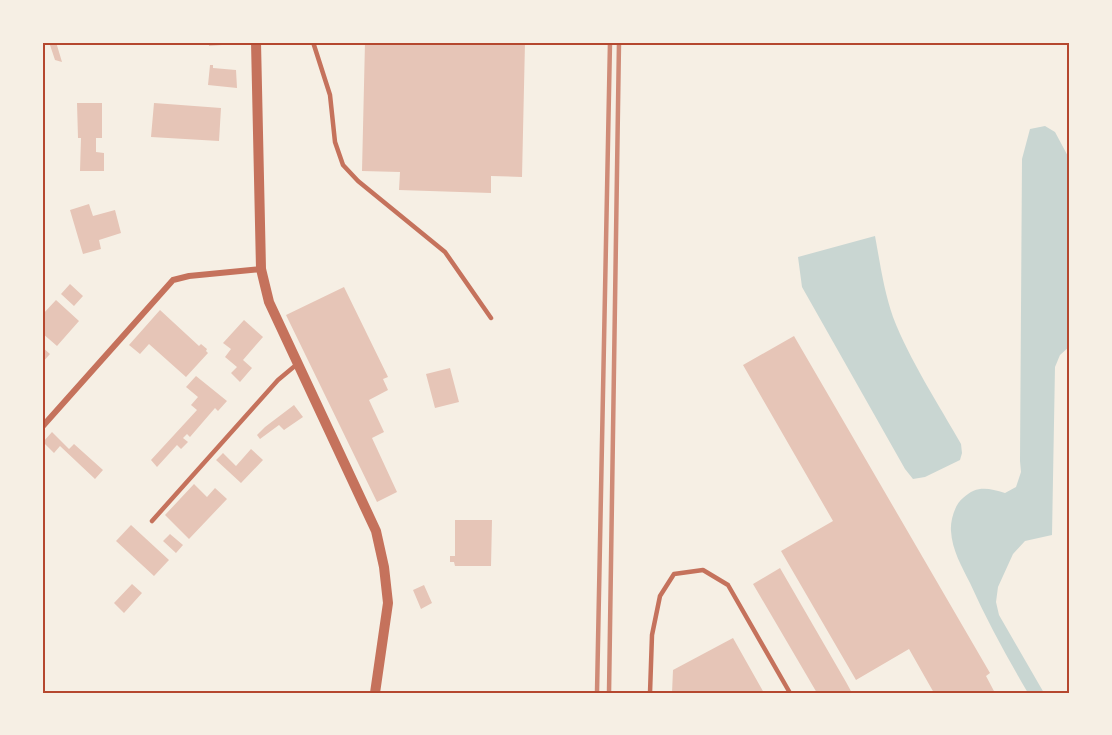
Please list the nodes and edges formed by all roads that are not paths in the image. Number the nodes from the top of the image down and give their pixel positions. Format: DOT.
graph roads {
  1 [pos="256,42"];
  2 [pos="313,42"];
  3 [pos="261,268"];
  4 [pos="491,318"];
  5 [pos="298,363"];
  6 [pos="42,427"];
  7 [pos="152,521"];
  8 [pos="375,693"];
  9 [pos="650,693"];
  10 [pos="790,693"];
  1 -- 3 [label="street"];
  2 -- 4 [label="lane"];
  3 -- 5 [label="street"];
  3 -- 6 [label="street"];
  5 -- 7 [label="lane"];
  5 -- 8 [label="street"];
  9 -- 10 [label="lane"];
}
